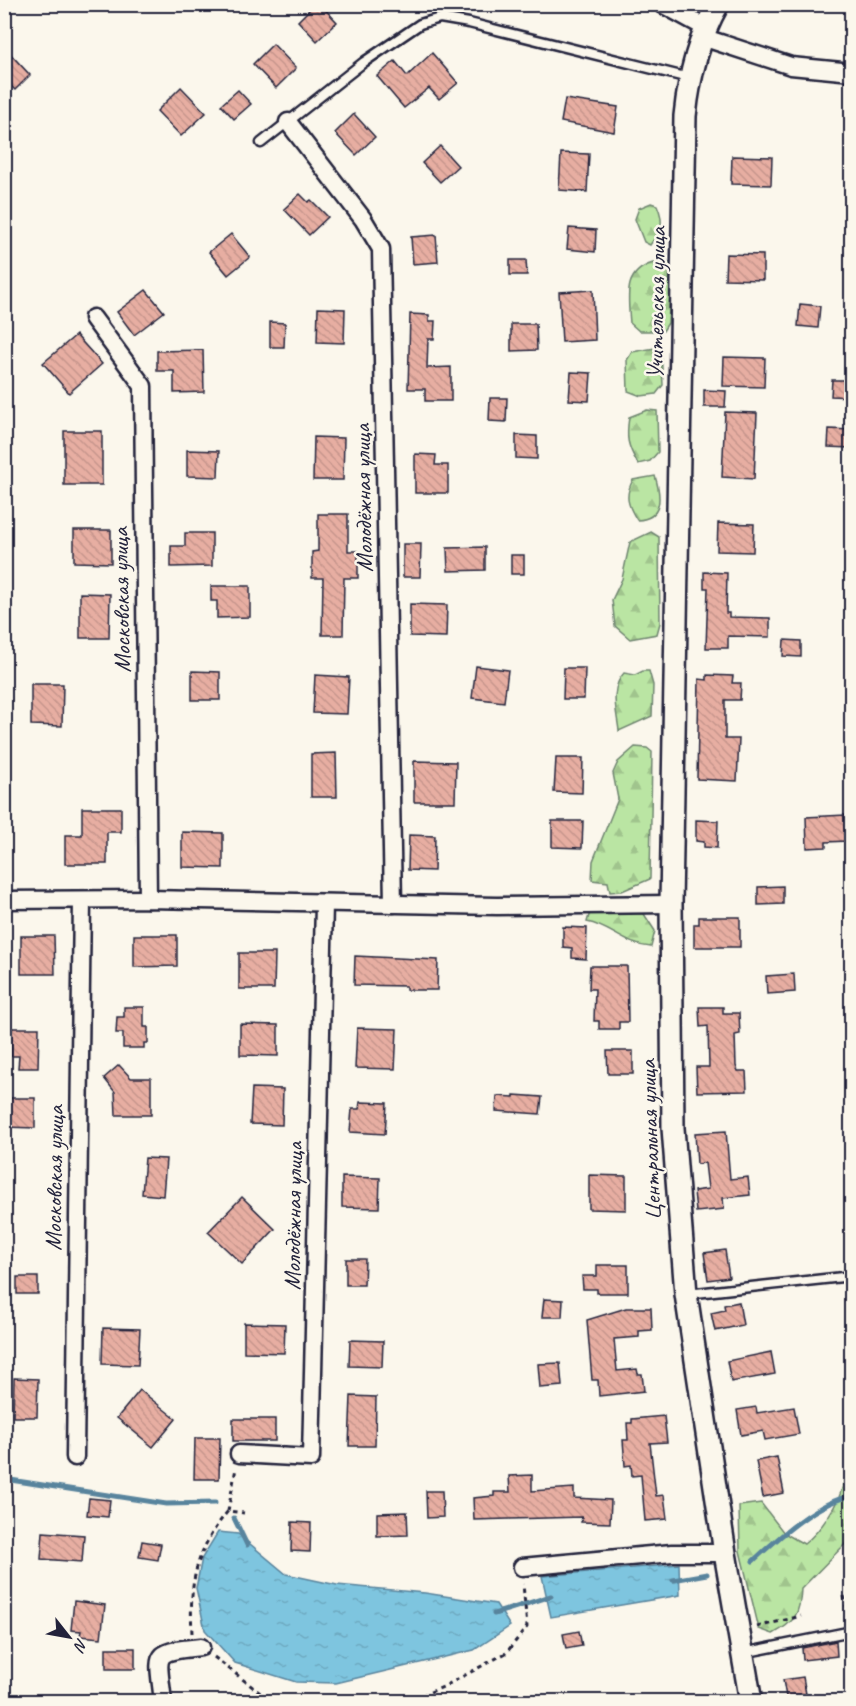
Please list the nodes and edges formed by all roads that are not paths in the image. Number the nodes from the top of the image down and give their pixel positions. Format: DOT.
graph roads {
  1 [pos="662,4"];
  2 [pos="718,4"];
  3 [pos="704,33"];
  4 [pos="852,72"];
  5 [pos="690,78"];
  6 [pos="288,122"];
  7 [pos="261,143"];
  8 [pos="93,318"];
  9 [pos="678,571"];
  10 [pos="148,899"];
  11 [pos="4,900"];
  12 [pos="82,900"];
  13 [pos="324,904"];
  14 [pos="393,904"];
  15 [pos="671,904"];
  16 [pos="852,1276"];
  17 [pos="686,1294"];
  18 [pos="239,1455"];
  19 [pos="75,1457"];
  20 [pos="725,1553"];
  21 [pos="522,1567"];
  22 [pos="852,1630"];
  23 [pos="201,1647"];
  24 [pos="742,1653"];
  25 [pos="163,1701"];
  26 [pos="751,1701"];
  1 -- 3 [label="street"];
  2 -- 3 [label="street, Учительская улица"];
  3 -- 4 [label="street"];
  3 -- 5 [label="street, Учительская улица"];
  5 -- 6 [label="lane"];
  5 -- 9 [label="street, Учительская улица"];
  6 -- 7 [label="lane"];
  6 -- 14 [label="street, Молодёжная улица"];
  8 -- 10 [label="street, Московская улица"];
  9 -- 15 [label="street, Центральная улица"];
  10 -- 12 [label="street"];
  10 -- 13 [label="street"];
  11 -- 12 [label="street"];
  12 -- 19 [label="street, Московская улица"];
  13 -- 14 [label="street"];
  13 -- 18 [label="street, Молодёжная улица"];
  14 -- 15 [label="street"];
  15 -- 17 [label="street, Центральная улица"];
  16 -- 17 [label="lane"];
  17 -- 20 [label="street, Центральная улица"];
  20 -- 21 [label="street"];
  20 -- 24 [label="street, Центральная улица"];
  22 -- 24 [label="lane"];
  23 -- 25 [label="street"];
  24 -- 26 [label="street, Центральная улица"];
}
